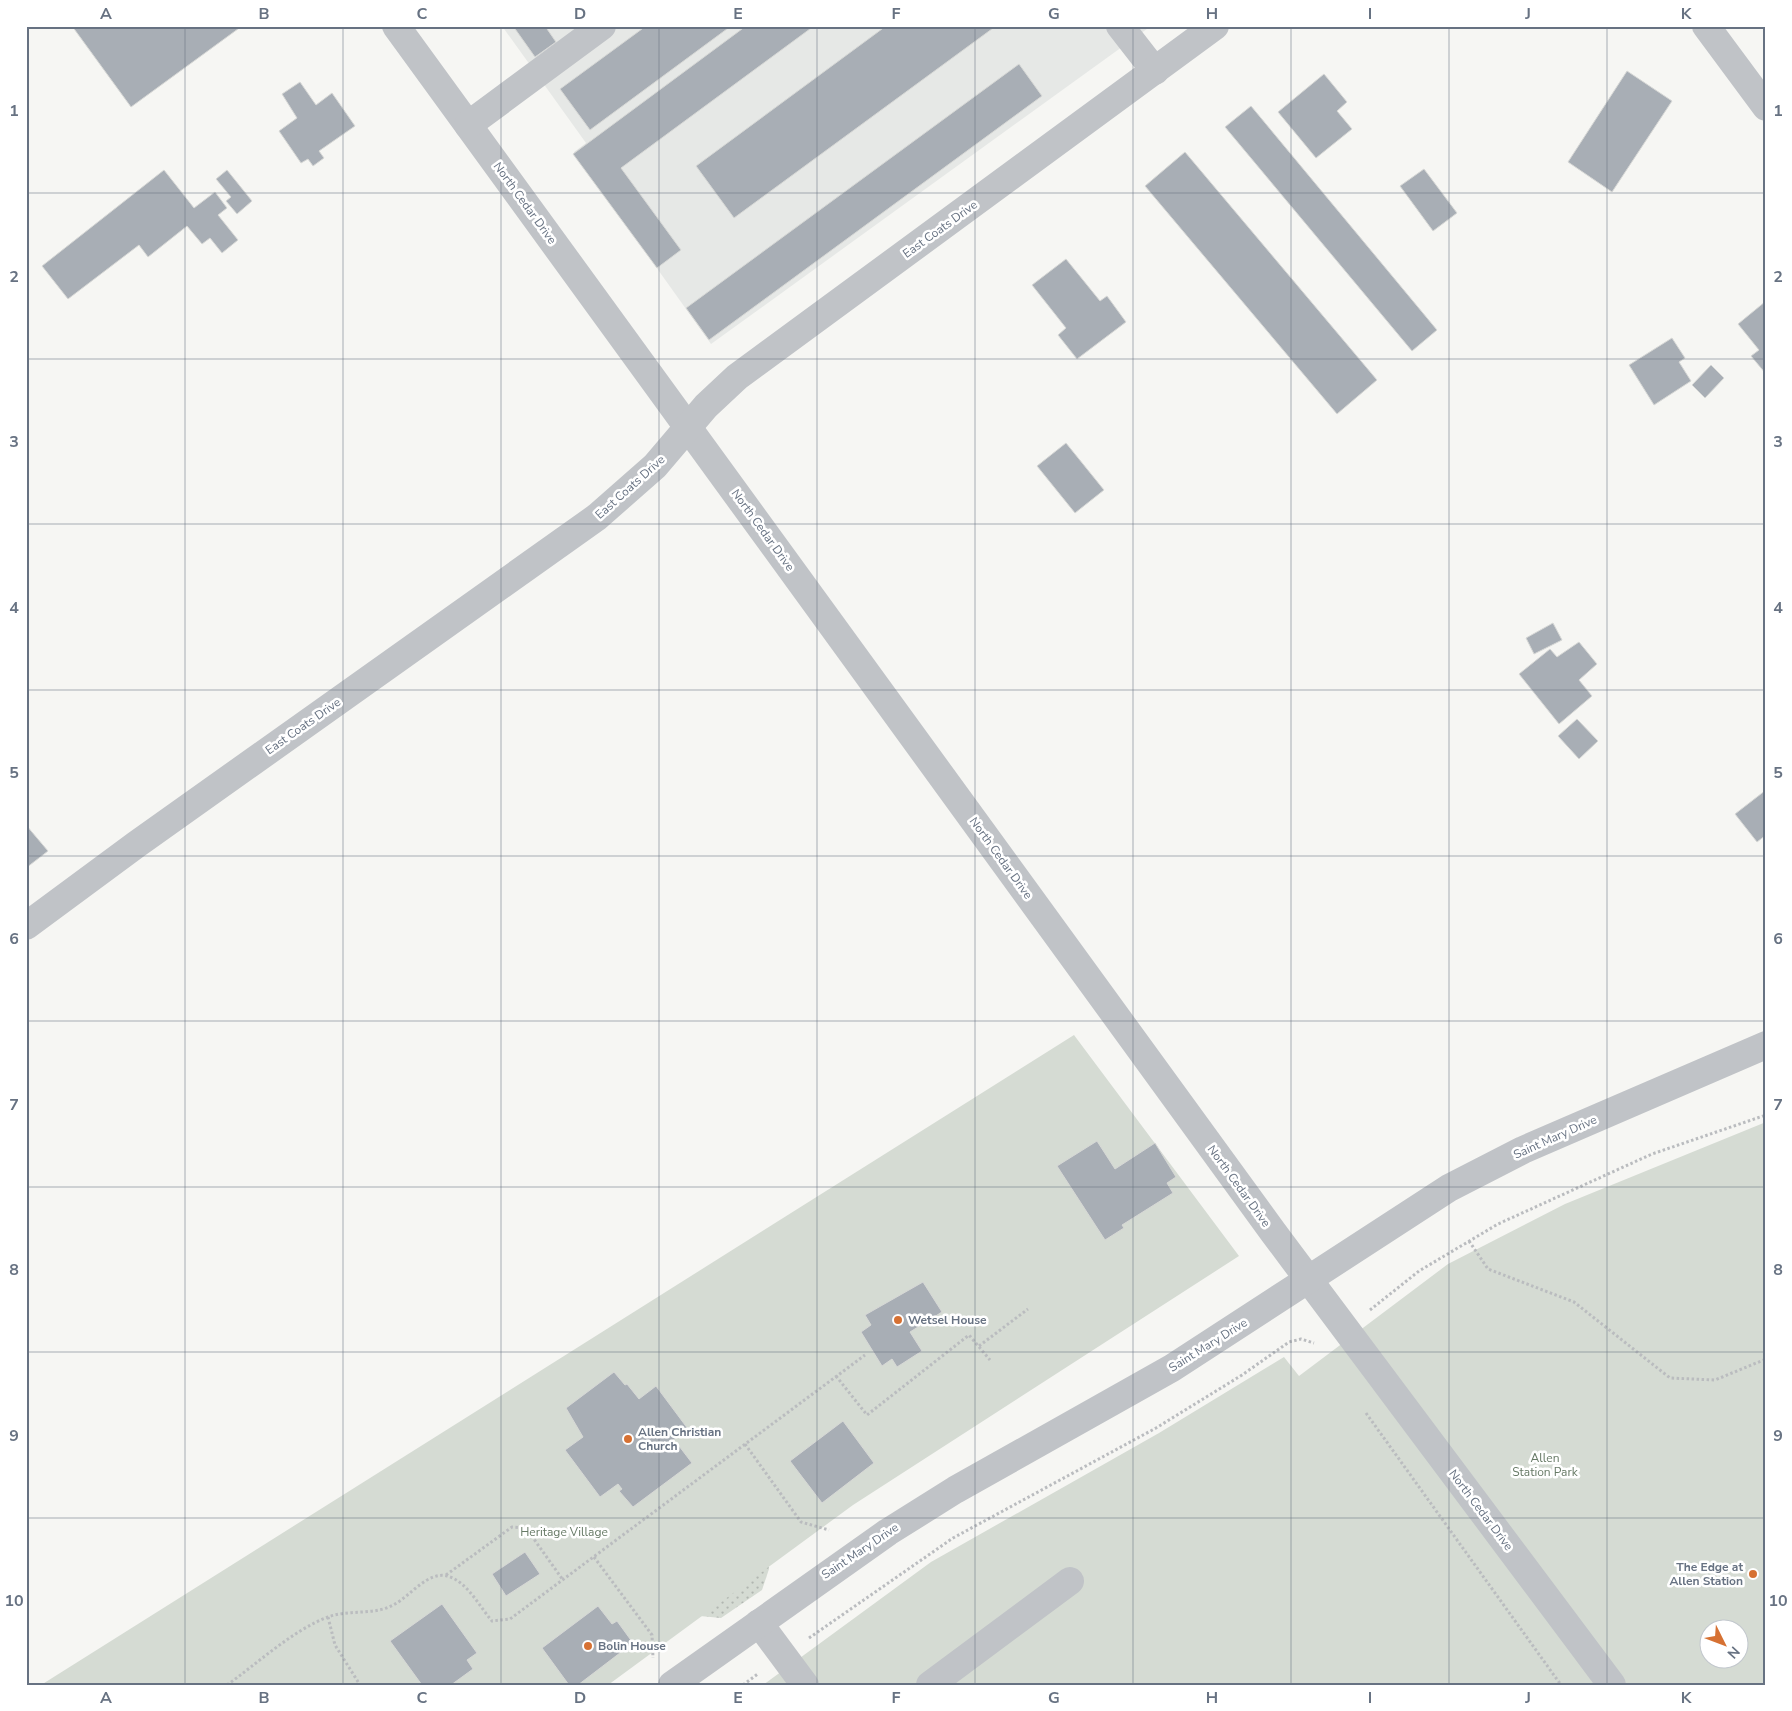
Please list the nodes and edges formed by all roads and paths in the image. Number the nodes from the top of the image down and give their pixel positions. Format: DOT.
graph roads {
  1 [pos="396,26"];
  2 [pos="602,26"];
  3 [pos="1120,26"];
  4 [pos="1215,26"];
  5 [pos="1706,26"];
  6 [pos="1155,70"];
  7 [pos="1766,107"];
  8 [pos="468,125"];
  9 [pos="689,428"];
  10 [pos="26,926"];
  11 [pos="1766,1045"];
  12 [pos="1766,1115"];
  13 [pos="1469,1241"];
  14 [pos="1308,1279"];
  15 [pos="1028,1309"];
  16 [pos="1346,1329"];
  17 [pos="979,1346"];
  18 [pos="865,1355"];
  19 [pos="1766,1359"];
  20 [pos="990,1360"];
  21 [pos="836,1376"];
  22 [pos="1365,1412"];
  23 [pos="745,1444"];
  24 [pos="828,1530"];
  25 [pos="594,1557"];
  26 [pos="446,1575"];
  27 [pos="563,1580"];
  28 [pos="1070,1581"];
  29 [pos="328,1617"];
  30 [pos="759,1623"];
  31 [pos="784,1655"];
  32 [pos="654,1658"];
  33 [pos="228,1685"];
  34 [pos="360,1685"];
  35 [pos="672,1685"];
  36 [pos="743,1685"];
  37 [pos="805,1685"];
  38 [pos="930,1685"];
  39 [pos="1561,1685"];
  40 [pos="1612,1685"];
  1 -- 8 [label="street, North Cedar Drive"];
  2 -- 8 [label="street"];
  3 -- 6 [label="street"];
  4 -- 6 [label="street, East Coats Drive"];
  5 -- 7 [label="street"];
  6 -- 9 [label="street, East Coats Drive"];
  8 -- 9 [label="street, North Cedar Drive"];
  9 -- 10 [label="street, East Coats Drive"];
  9 -- 14 [label="street, North Cedar Drive"];
  11 -- 14 [label="street, Saint Mary Drive"];
  12 -- 13 [label="path"];
  13 -- 16 [label="path"];
  13 -- 19 [label="path"];
  14 -- 16 [label="street, North Cedar Drive"];
  14 -- 30 [label="street, Saint Mary Drive"];
  15 -- 17 [label="path"];
  16 -- 31 [label="path"];
  16 -- 40 [label="street, North Cedar Drive"];
  17 -- 20 [label="path"];
  17 -- 21 [label="path"];
  18 -- 21 [label="path"];
  21 -- 23 [label="path"];
  22 -- 39 [label="path"];
  23 -- 24 [label="path"];
  23 -- 25 [label="path"];
  25 -- 27 [label="path"];
  25 -- 32 [label="path"];
  26 -- 27 [label="path"];
  26 -- 27 [label="path"];
  26 -- 29 [label="path"];
  28 -- 38 [label="street"];
  29 -- 33 [label="path"];
  29 -- 34 [label="path"];
  30 -- 31 [label="street"];
  30 -- 35 [label="street, Saint Mary Drive"];
  31 -- 36 [label="path"];
  31 -- 37 [label="street"];
}
